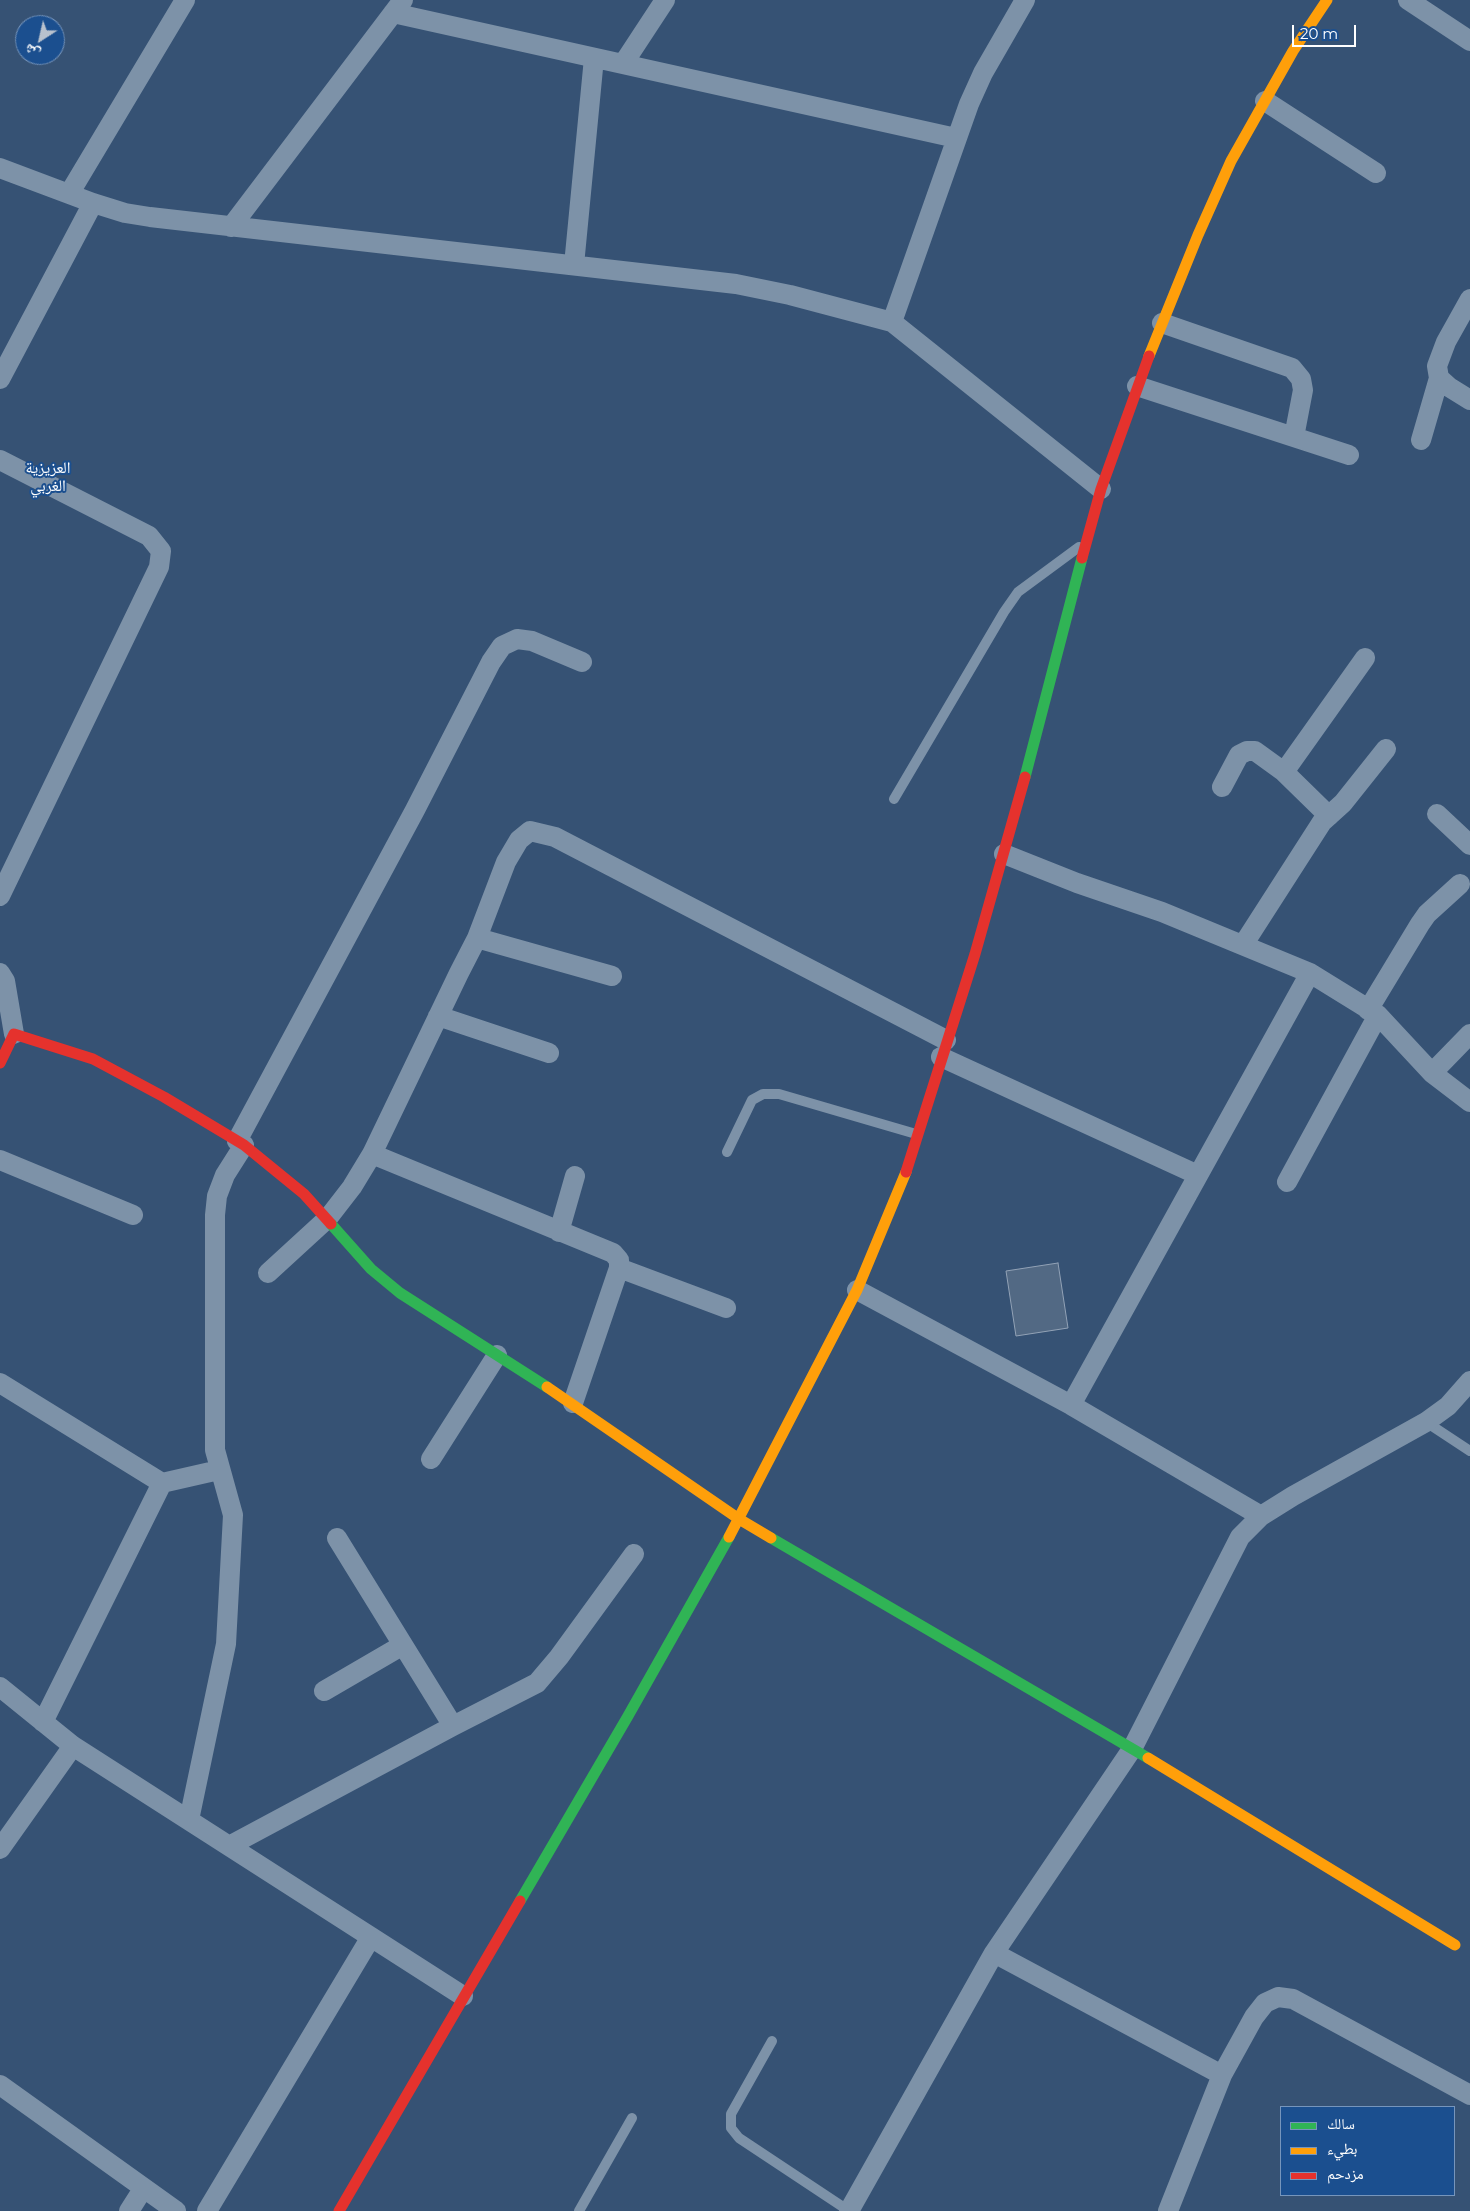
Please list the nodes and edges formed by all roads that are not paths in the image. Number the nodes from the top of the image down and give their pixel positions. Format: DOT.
graph roads {
  1 [pos="185,0"];
  2 [pos="665,0"];
  3 [pos="1025,0"];
  4 [pos="1327,0"];
  5 [pos="1408,0"];
  6 [pos="398,7"];
  7 [pos="1470,41"];
  8 [pos="594,58"];
  9 [pos="623,64"];
  10 [pos="1265,101"];
  11 [pos="956,138"];
  12 [pos="0,168"];
  13 [pos="1376,174"];
  14 [pos="69,194"];
  15 [pos="93,202"];
  16 [pos="231,227"];
  17 [pos="574,266"];
  18 [pos="1470,299"];
  19 [pos="892,322"];
  20 [pos="1162,323"];
  21 [pos="1,375"];
  22 [pos="1439,378"];
  23 [pos="1137,386"];
  24 [pos="1470,400"];
  25 [pos="1294,437"];
  26 [pos="1421,440"];
  27 [pos="1349,455"];
  28 [pos="0,460"];
  29 [pos="1101,489"];
  30 [pos="1086,543"];
  31 [pos="1365,658"];
  32 [pos="582,662"];
  33 [pos="1386,749"];
  34 [pos="1284,772"];
  35 [pos="1222,787"];
  36 [pos="894,798"];
  37 [pos="1437,814"];
  38 [pos="1329,816"];
  39 [pos="1470,845"];
  40 [pos="1004,854"];
  41 [pos="1460,884"];
  42 [pos="0,896"];
  43 [pos="478,938"];
  44 [pos="1243,945"];
  45 [pos="0,973"];
  46 [pos="1310,973"];
  47 [pos="612,976"];
  48 [pos="1373,1013"];
  49 [pos="438,1016"];
  50 [pos="14,1034"];
  51 [pos="1470,1034"];
  52 [pos="944,1049"];
  53 [pos="549,1053"];
  54 [pos="0,1063"];
  55 [pos="1432,1073"];
  56 [pos="1470,1102"];
  57 [pos="917,1134"];
  58 [pos="240,1143"];
  59 [pos="727,1152"];
  60 [pos="372,1154"];
  61 [pos="0,1160"];
  62 [pos="1198,1175"];
  63 [pos="575,1176"];
  64 [pos="1287,1182"];
  65 [pos="133,1215"];
  66 [pos="328,1218"];
  67 [pos="559,1232"];
  68 [pos="618,1268"];
  69 [pos="268,1273"];
  70 [pos="857,1290"];
  71 [pos="726,1308"];
  72 [pos="497,1355"];
  73 [pos="1470,1381"];
  74 [pos="0,1383"];
  75 [pos="573,1403"];
  76 [pos="1071,1405"];
  77 [pos="1426,1422"];
  78 [pos="1470,1450"];
  79 [pos="431,1459"];
  80 [pos="219,1470"];
  81 [pos="162,1483"];
  82 [pos="1261,1516"];
  83 [pos="739,1519"];
  84 [pos="337,1538"];
  85 [pos="634,1554"];
  86 [pos="403,1645"];
  87 [pos="0,1687"];
  88 [pos="324,1691"];
  89 [pos="43,1722"];
  90 [pos="453,1726"];
  91 [pos="72,1746"];
  92 [pos="1132,1749"];
  93 [pos="189,1820"];
  94 [pos="229,1846"];
  95 [pos="0,1849"];
  96 [pos="371,1937"];
  97 [pos="1455,1945"];
  98 [pos="994,1953"];
  99 [pos="463,1996"];
  100 [pos="772,2041"];
  101 [pos="1222,2075"];
  102 [pos="0,2085"];
  103 [pos="1470,2095"];
  104 [pos="632,2118"];
  105 [pos="143,2189"];
  106 [pos="129,2211"];
  107 [pos="176,2211"];
  108 [pos="207,2211"];
  109 [pos="339,2211"];
  110 [pos="578,2211"];
  111 [pos="849,2211"];
  112 [pos="1168,2211"];
  1 -- 14 [label="street"];
  2 -- 9 [label="street"];
  3 -- 11 [label="street"];
  4 -- 10 [label="street"];
  5 -- 7 [label="street"];
  6 -- 8 [label="street"];
  6 -- 16 [label="street"];
  8 -- 9 [label="street"];
  8 -- 17 [label="street"];
  9 -- 11 [label="street"];
  10 -- 13 [label="street"];
  10 -- 20 [label="street"];
  11 -- 19 [label="street"];
  12 -- 14 [label="street"];
  14 -- 15 [label="street"];
  15 -- 16 [label="street"];
  15 -- 21 [label="street"];
  16 -- 17 [label="street"];
  17 -- 19 [label="street"];
  18 -- 22 [label="street"];
  19 -- 29 [label="street"];
  20 -- 23 [label="street"];
  20 -- 25 [label="street"];
  22 -- 24 [label="street"];
  22 -- 26 [label="street"];
  23 -- 25 [label="street"];
  23 -- 29 [label="street"];
  25 -- 27 [label="street"];
  28 -- 42 [label="street"];
  29 -- 30 [label="street"];
  30 -- 36 [label="lane"];
  30 -- 40 [label="street"];
  31 -- 34 [label="street"];
  32 -- 58 [label="street"];
  33 -- 38 [label="street"];
  34 -- 35 [label="street"];
  34 -- 38 [label="street"];
  37 -- 39 [label="street"];
  38 -- 44 [label="street"];
  40 -- 44 [label="street"];
  40 -- 52 [label="street"];
  41 -- 48 [label="street"];
  43 -- 47 [label="street"];
  43 -- 49 [label="street"];
  43 -- 52 [label="street"];
  44 -- 46 [label="street"];
  45 -- 50 [label="street"];
  46 -- 48 [label="street"];
  46 -- 62 [label="street"];
  48 -- 55 [label="street"];
  48 -- 64 [label="street"];
  49 -- 53 [label="street"];
  49 -- 60 [label="street"];
  50 -- 54 [label="street"];
  50 -- 58 [label="street"];
  51 -- 55 [label="street"];
  52 -- 57 [label="street"];
  52 -- 62 [label="street"];
  55 -- 56 [label="street"];
  57 -- 59 [label="lane"];
  57 -- 70 [label="street"];
  58 -- 66 [label="street"];
  58 -- 80 [label="street"];
  60 -- 66 [label="street"];
  60 -- 67 [label="street"];
  61 -- 65 [label="street"];
  62 -- 76 [label="street"];
  63 -- 67 [label="street"];
  66 -- 69 [label="street"];
  66 -- 72 [label="street"];
  67 -- 68 [label="street"];
  68 -- 71 [label="street"];
  68 -- 75 [label="street"];
  70 -- 76 [label="street"];
  70 -- 83 [label="street"];
  72 -- 75 [label="street"];
  72 -- 79 [label="street"];
  73 -- 77 [label="street"];
  74 -- 81 [label="street"];
  75 -- 83 [label="street"];
  76 -- 82 [label="street"];
  77 -- 78 [label="lane"];
  77 -- 82 [label="street"];
  80 -- 81 [label="street"];
  80 -- 93 [label="street"];
  81 -- 89 [label="street"];
  82 -- 92 [label="street"];
  83 -- 92 [label="street"];
  83 -- 99 [label="street"];
  84 -- 86 [label="street"];
  85 -- 90 [label="street"];
  86 -- 88 [label="street"];
  86 -- 90 [label="street"];
  87 -- 89 [label="street"];
  89 -- 91 [label="street"];
  90 -- 94 [label="street"];
  91 -- 93 [label="street"];
  91 -- 95 [label="street"];
  92 -- 97 [label="street"];
  92 -- 98 [label="street"];
  93 -- 94 [label="street"];
  94 -- 96 [label="street"];
  96 -- 99 [label="street"];
  96 -- 108 [label="street"];
  98 -- 101 [label="street"];
  98 -- 111 [label="street"];
  99 -- 109 [label="street"];
  100 -- 111 [label="lane"];
  101 -- 103 [label="street"];
  101 -- 112 [label="street"];
  102 -- 105 [label="street"];
  104 -- 110 [label="lane"];
  105 -- 106 [label="street"];
  105 -- 107 [label="street"];
}
